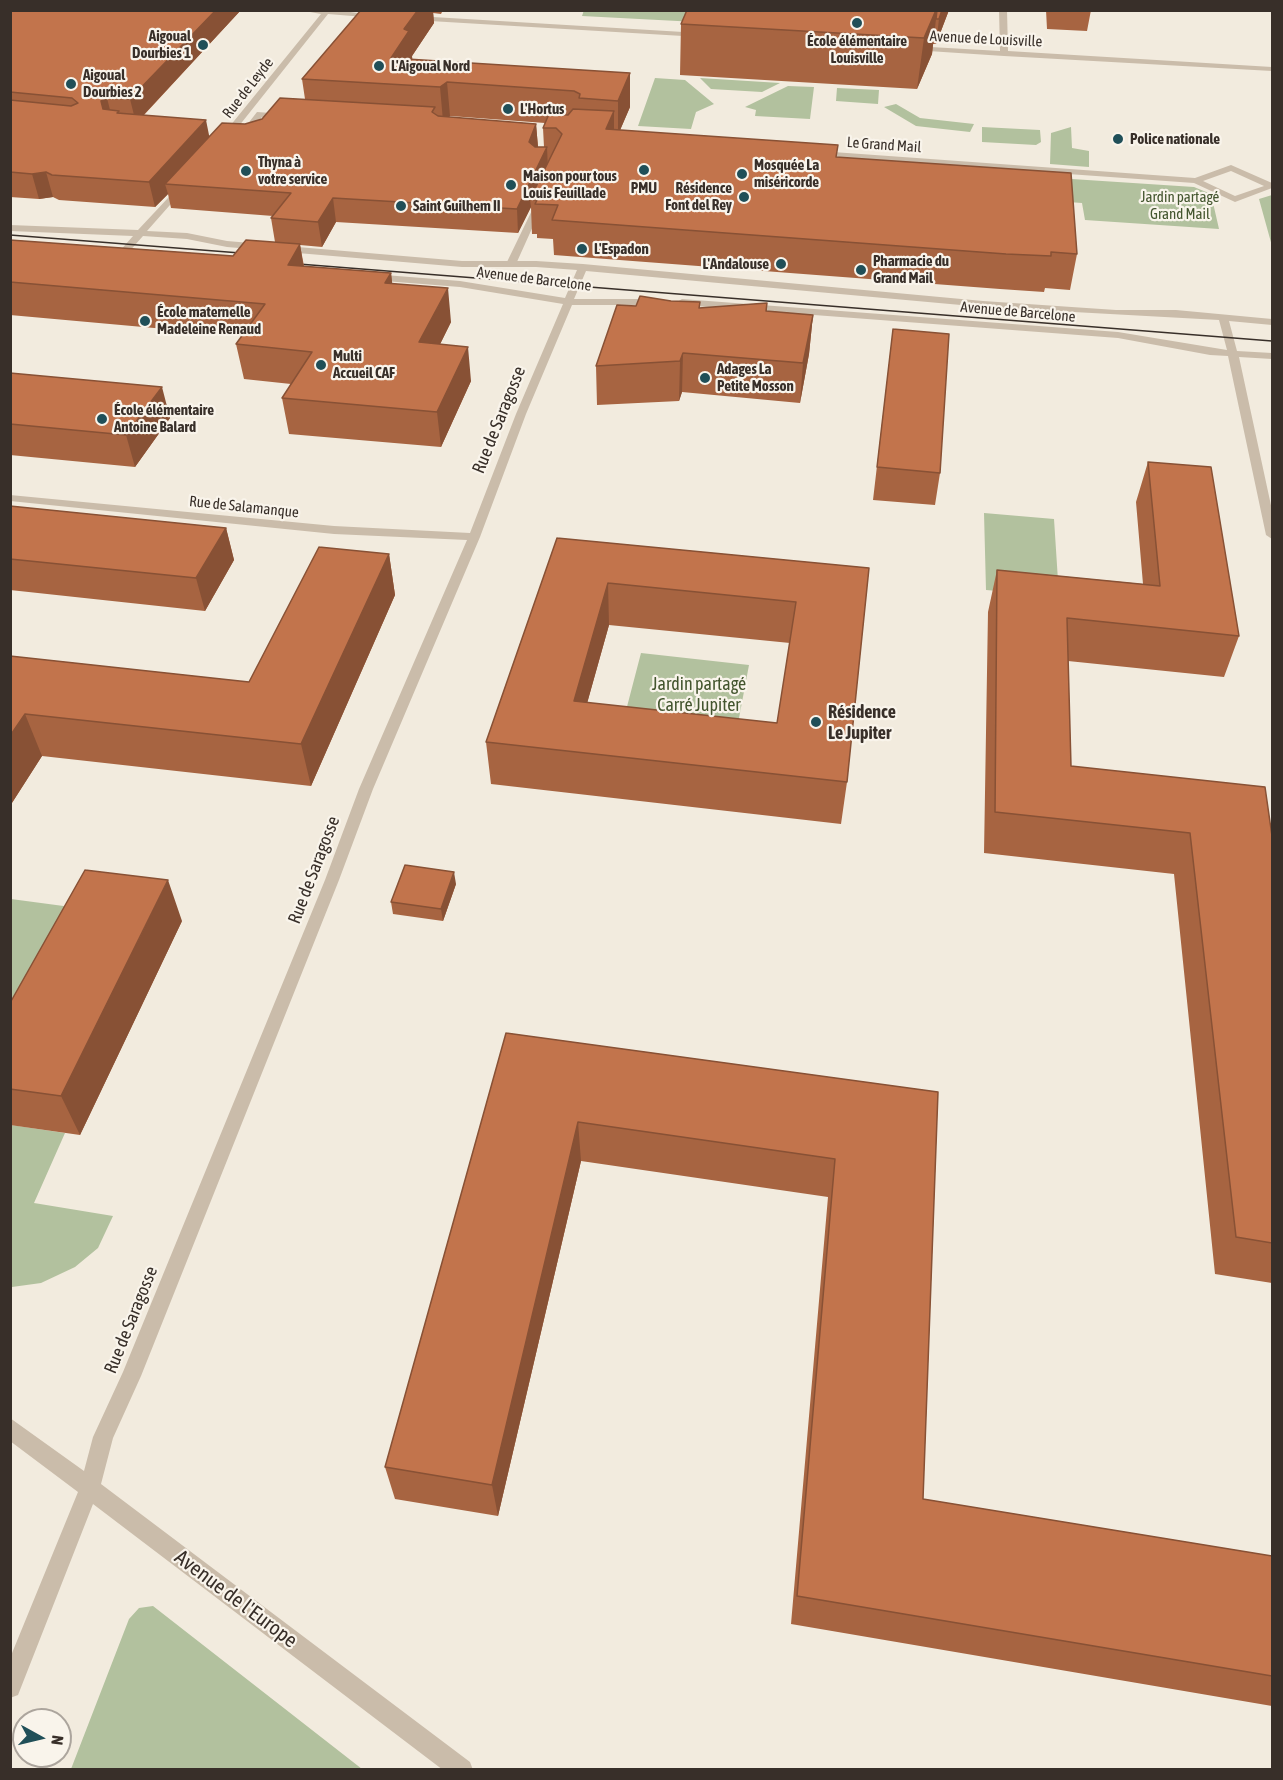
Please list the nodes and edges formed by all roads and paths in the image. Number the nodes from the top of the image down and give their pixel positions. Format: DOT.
graph roads {
  1 [pos="302,10"];
  2 [pos="1004,10"];
  3 [pos="327,11"];
  4 [pos="385,16"];
  5 [pos="404,17"];
  6 [pos="706,36"];
  7 [pos="907,48"];
  8 [pos="1004,54"];
  9 [pos="1272,69"];
  10 [pos="290,116"];
  11 [pos="247,130"];
  12 [pos="215,149"];
  13 [pos="806,153"];
  14 [pos="192,175"];
  15 [pos="1196,181"];
  16 [pos="1272,186"];
  17 [pos="542,199"];
  18 [pos="10,228"];
  19 [pos="141,233"];
  20 [pos="116,261"];
  21 [pos="511,264"];
  22 [pos="583,267"];
  23 [pos="356,276"];
  24 [pos="569,302"];
  25 [pos="1223,318"];
  26 [pos="1272,322"];
  27 [pos="1233,354"];
  28 [pos="1272,356"];
  29 [pos="10,498"];
  30 [pos="1272,535"];
  31 [pos="474,537"];
  32 [pos="10,1428"];
  33 [pos="88,1489"];
  34 [pos="10,1687"];
  35 [pos="462,1770"];
  1 -- 3 [label="street"];
  2 -- 8 [label="street"];
  3 -- 4 [label="street"];
  3 -- 12 [label="street, Rue de Leyde"];
  5 -- 6 [label="street"];
  7 -- 8 [label="street, Avenue de Louisville"];
  8 -- 9 [label="street, Avenue de Louisville"];
  10 -- 11 [label="street"];
  13 -- 15 [label="street, Le Grand Mail"];
  14 -- 19 [label="street"];
  15 -- 16 [label="street, Le Grand Mail"];
  15 -- 16 [label="street, Le Grand Mail"];
  17 -- 21 [label="street"];
  18 -- 19 [label="street, Avenue de Barcelone"];
  19 -- 20 [label="street"];
  19 -- 21 [label="street, Avenue de Barcelone"];
  21 -- 22 [label="street, Avenue de Barcelone"];
  22 -- 24 [label="street, Rue de Saragosse"];
  22 -- 25 [label="street, Avenue de Barcelone"];
  23 -- 24 [label="street, Avenue de Barcelone"];
  24 -- 27 [label="street, Avenue de Barcelone"];
  24 -- 31 [label="street, Rue de Saragosse"];
  25 -- 26 [label="street, Avenue de Barcelone"];
  25 -- 27 [label="street"];
  27 -- 28 [label="street, Avenue de Barcelone"];
  27 -- 30 [label="street"];
  29 -- 31 [label="street, Rue de Salamanque"];
  31 -- 33 [label="street, Rue de Saragosse"];
  32 -- 33 [label="street, Avenue de l'Europe"];
  33 -- 34 [label="street, Rue de Saragosse"];
  33 -- 35 [label="street, Avenue de l'Europe"];
}
